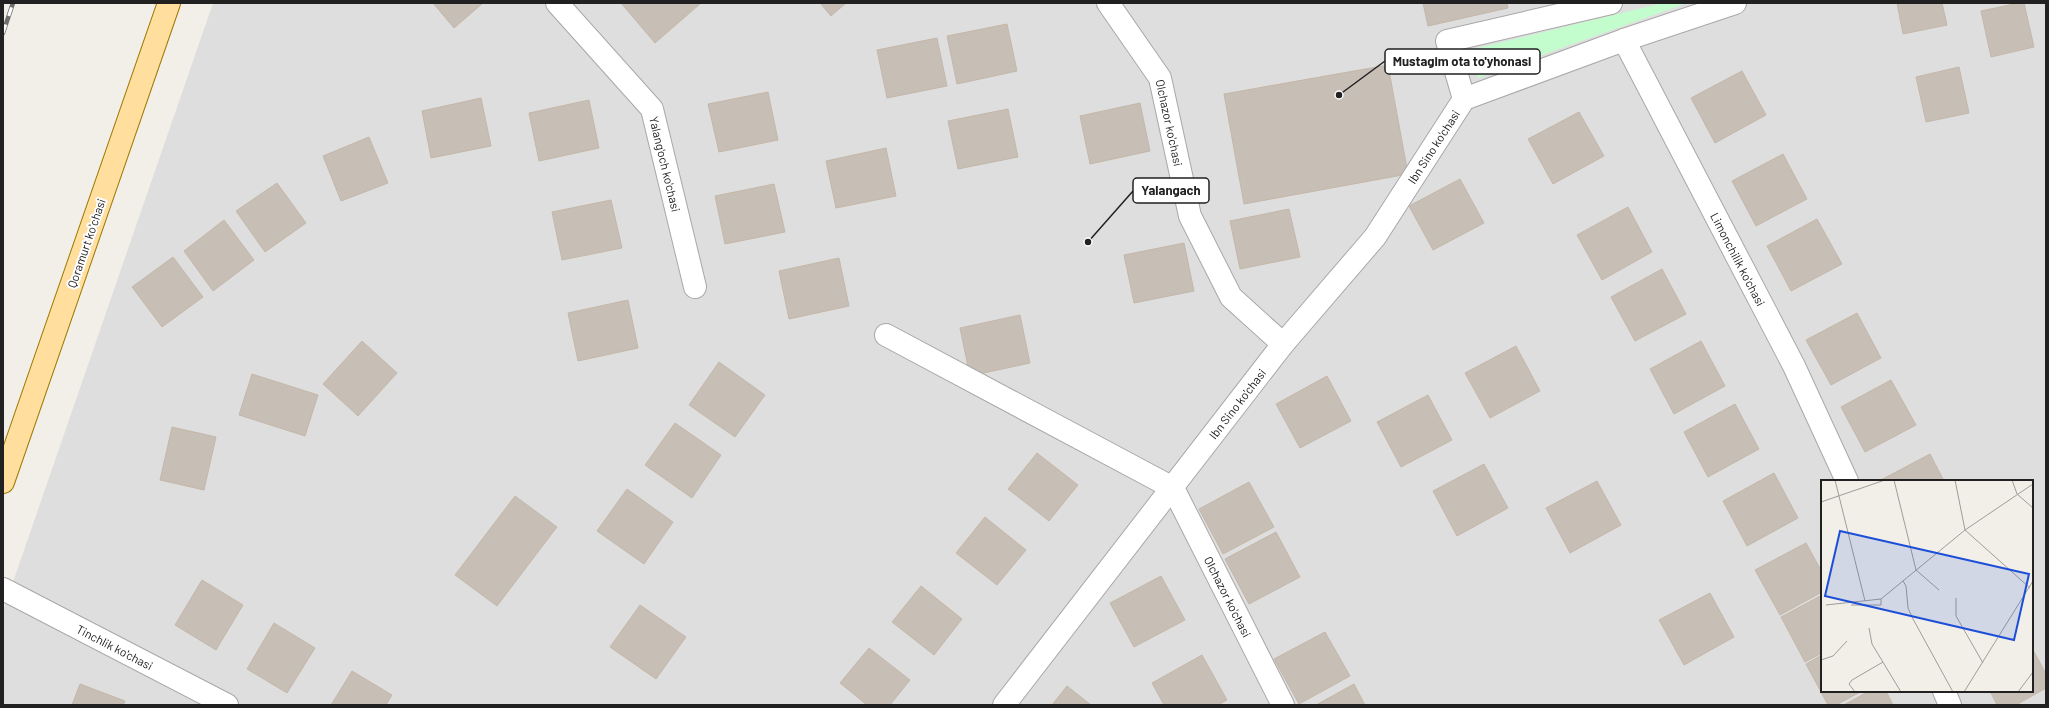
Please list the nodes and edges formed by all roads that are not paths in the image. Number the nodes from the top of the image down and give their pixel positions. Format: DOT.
graph roads {
  1 [pos="159,3"];
  2 [pos="169,3"];
  3 [pos="558,3"];
  4 [pos="1108,3"];
  5 [pos="1611,3"];
  6 [pos="1735,3"];
  7 [pos="1624,40"];
  8 [pos="1464,99"];
  9 [pos="695,287"];
  10 [pos="886,335"];
  11 [pos="1283,344"];
  12 [pos="3,444"];
  13 [pos="1847,480"];
  14 [pos="3,482"];
  15 [pos="1173,488"];
  16 [pos="3,589"];
  17 [pos="1944,692"];
  18 [pos="227,705"];
  19 [pos="1004,705"];
  20 [pos="1283,705"];
  21 [pos="1950,705"];
  1 -- 12 [label="main road, Qoramurt koʻchasi"];
  2 -- 14 [label="main road, Qoramurt koʻchasi"];
  3 -- 9 [label="street, Yalang'och ko'chasi"];
  4 -- 11 [label="street, Olchazor ko'chasi"];
  5 -- 8 [label="street, Ibn Sino ko'chasi"];
  6 -- 7 [label="street, Ibn Sino ko'chasi"];
  7 -- 8 [label="street, Ibn Sino ko'chasi"];
  7 -- 13 [label="street, Limonchilik ko'chasi"];
  8 -- 11 [label="street, Ibn Sino ko'chasi"];
  10 -- 15 [label="street"];
  11 -- 15 [label="street, Ibn Sino ko'chasi"];
  15 -- 19 [label="street, Ibn Sino ko'chasi"];
  15 -- 20 [label="street, Olchazor ko'chasi"];
  16 -- 18 [label="street, Tinchlik ko'chasi"];
  17 -- 21 [label="street"];
}
